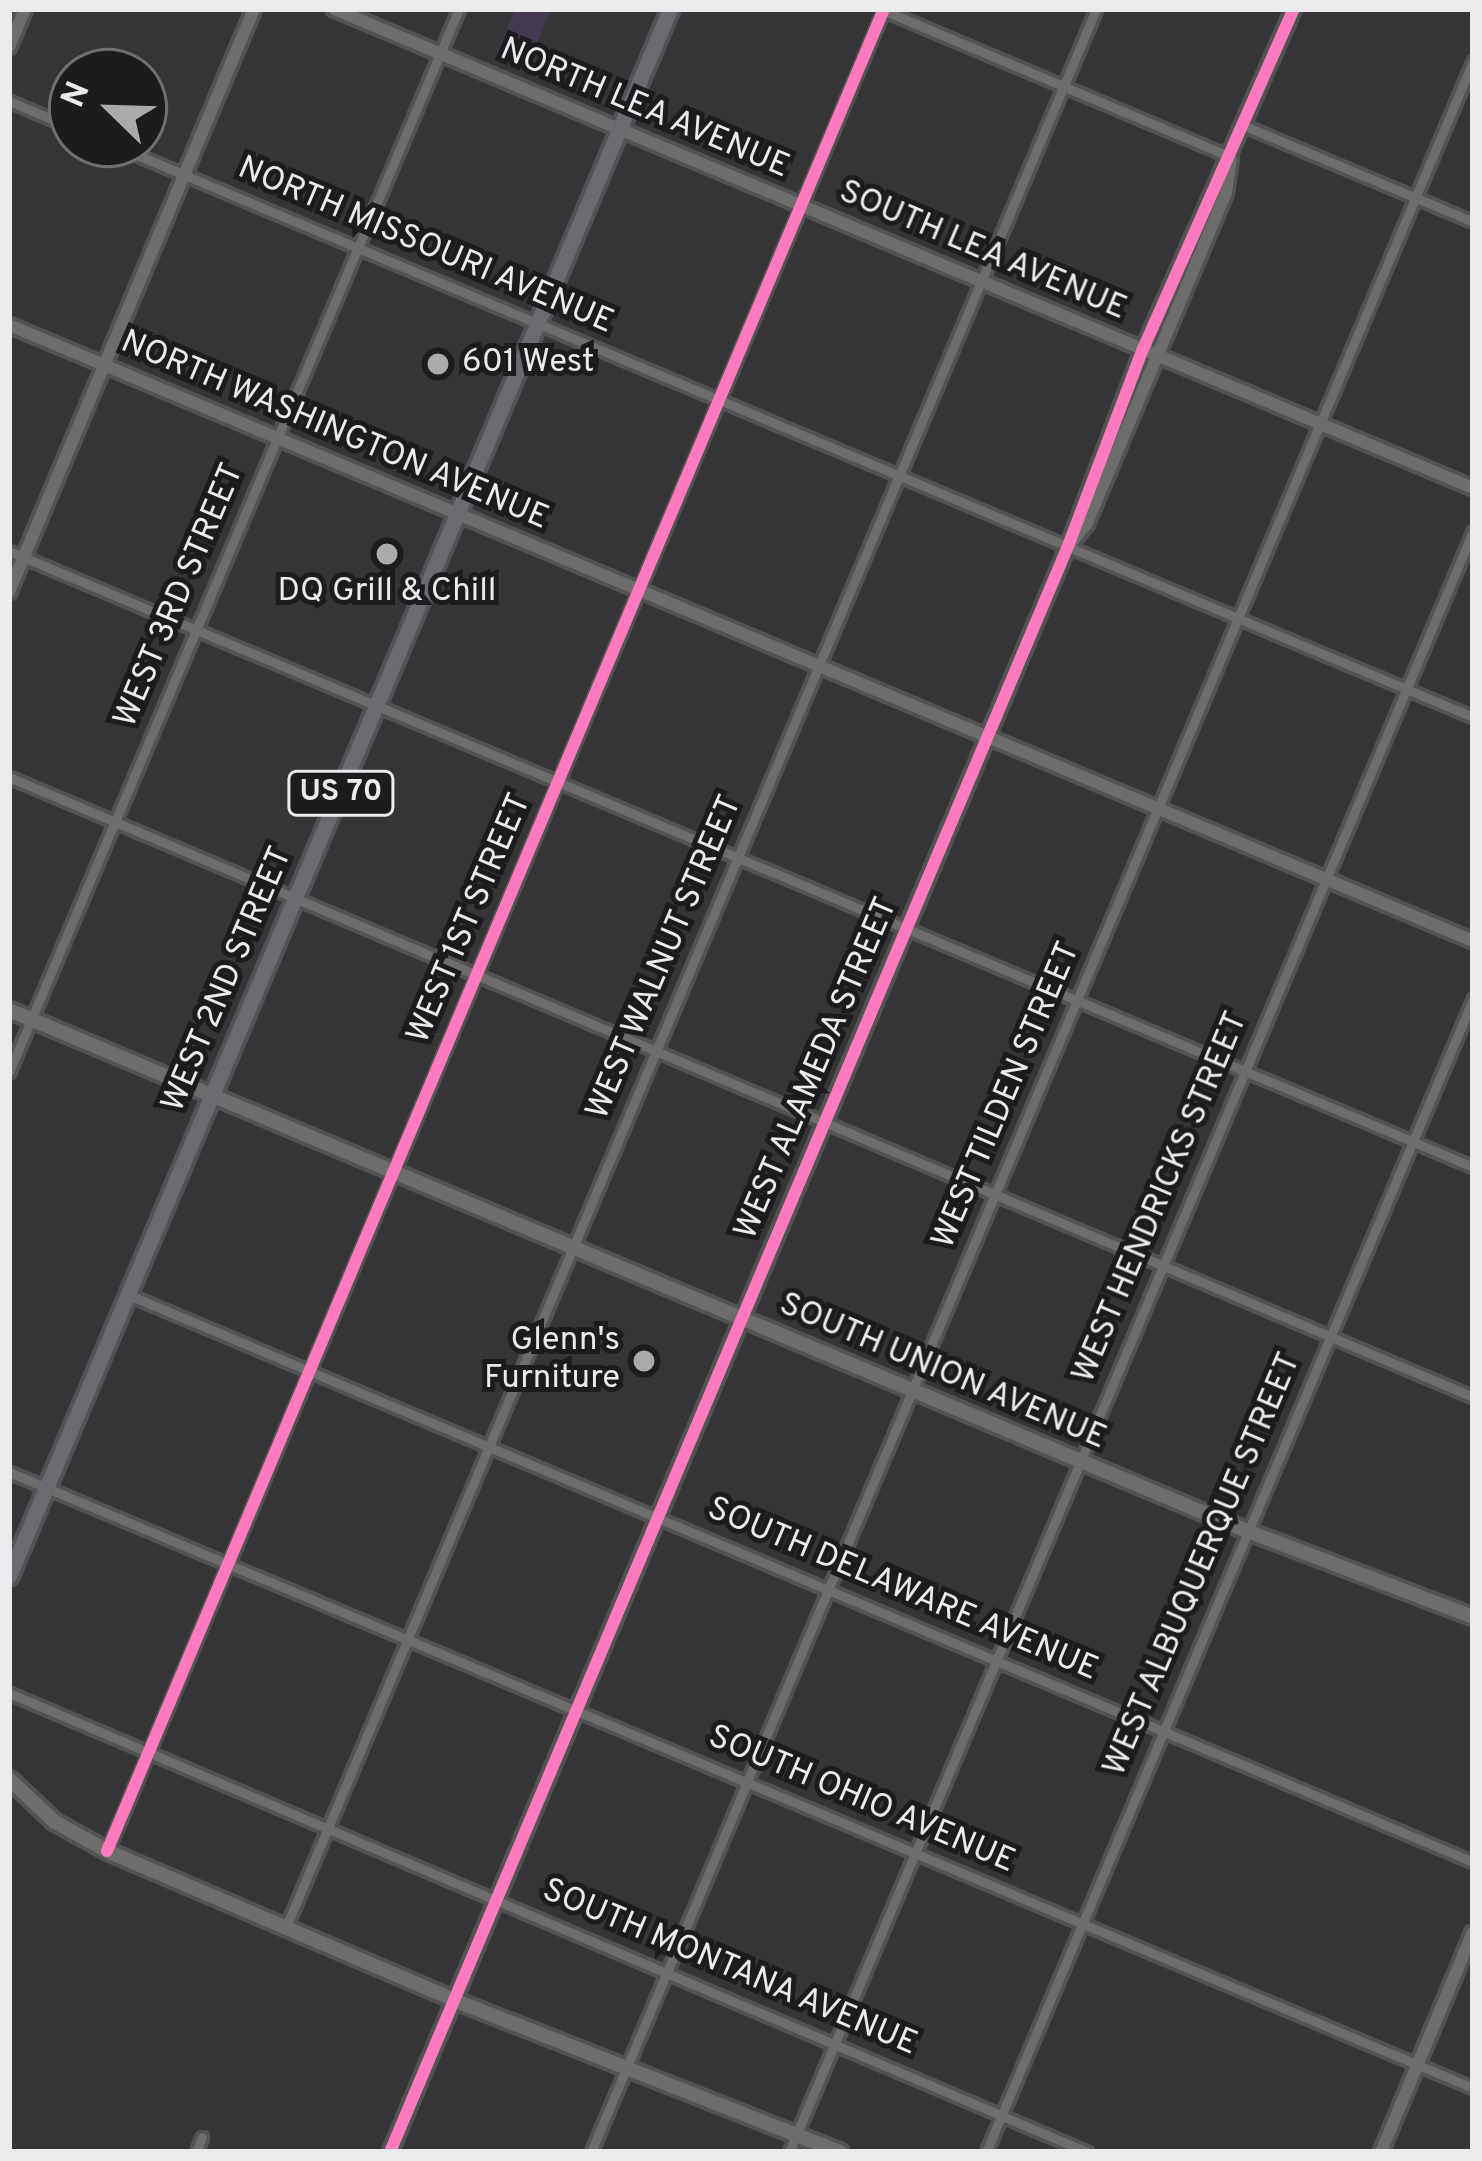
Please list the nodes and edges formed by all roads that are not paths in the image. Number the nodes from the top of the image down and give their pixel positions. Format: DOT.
graph roads {
  1 [pos="25,9"];
  2 [pos="254,9"];
  3 [pos="334,9"];
  4 [pos="459,9"];
  5 [pos="670,9"];
  6 [pos="1096,9"];
  7 [pos="1294,9"];
  8 [pos="882,10"];
  9 [pos="9,47"];
  10 [pos="440,54"];
  11 [pos="1473,62"];
  12 [pos="1063,87"];
  13 [pos="9,101"];
  14 [pos="48,118"];
  15 [pos="1245,125"];
  16 [pos="620,130"];
  17 [pos="1232,158"];
  18 [pos="168,168"];
  19 [pos="184,175"];
  20 [pos="1415,198"];
  21 [pos="801,205"];
  22 [pos="1473,222"];
  23 [pos="358,248"];
  24 [pos="981,280"];
  25 [pos="538,324"];
  26 [pos="9,325"];
  27 [pos="1143,349"];
  28 [pos="1158,355"];
  29 [pos="104,365"];
  30 [pos="719,400"];
  31 [pos="1321,424"];
  32 [pos="278,438"];
  33 [pos="899,476"];
  34 [pos="1473,488"];
  35 [pos="459,513"];
  36 [pos="1473,531"];
  37 [pos="1067,546"];
  38 [pos="9,551"];
  39 [pos="24,558"];
  40 [pos="639,589"];
  41 [pos="9,592"];
  42 [pos="1239,619"];
  43 [pos="196,629"];
  44 [pos="819,665"];
  45 [pos="1406,689"];
  46 [pos="377,706"];
  47 [pos="1473,717"];
  48 [pos="988,736"];
  49 [pos="9,777"];
  50 [pos="558,782"];
  51 [pos="1158,808"];
  52 [pos="116,822"];
  53 [pos="738,858"];
  54 [pos="1326,878"];
  55 [pos="297,898"];
  56 [pos="906,929"];
  57 [pos="1473,941"];
  58 [pos="477,973"];
  59 [pos="1078,999"];
  60 [pos="1473,999"];
  61 [pos="9,1010"];
  62 [pos="32,1019"];
  63 [pos="657,1049"];
  64 [pos="1244,1071"];
  65 [pos="9,1072"];
  66 [pos="214,1095"];
  67 [pos="825,1121"];
  68 [pos="1412,1142"];
  69 [pos="1473,1167"];
  70 [pos="394,1171"];
  71 [pos="997,1193"];
  72 [pos="574,1246"];
  73 [pos="1164,1263"];
  74 [pos="129,1294"];
  75 [pos="742,1317"];
  76 [pos="1331,1335"];
  77 [pos="309,1372"];
  78 [pos="913,1389"];
  79 [pos="1473,1397"];
  80 [pos="489,1447"];
  81 [pos="1081,1460"];
  82 [pos="9,1472"];
  83 [pos="46,1488"];
  84 [pos="658,1518"];
  85 [pos="1247,1532"];
  86 [pos="228,1563"];
  87 [pos="9,1576"];
  88 [pos="829,1589"];
  89 [pos="1473,1617"];
  90 [pos="408,1640"];
  91 [pos="996,1660"];
  92 [pos="9,1694"];
  93 [pos="576,1710"];
  94 [pos="1164,1730"];
  95 [pos="149,1752"];
  96 [pos="9,1779"];
  97 [pos="747,1782"];
  98 [pos="328,1828"];
  99 [pos="107,1851"];
  100 [pos="915,1852"];
  101 [pos="1473,1862"];
  102 [pos="497,1898"];
  103 [pos="1083,1924"];
  104 [pos="286,1928"];
  105 [pos="1473,1932"];
  106 [pos="665,1975"];
  107 [pos="454,2000"];
  108 [pos="834,2045"];
  109 [pos="1417,2065"];
  110 [pos="627,2068"];
  111 [pos="1473,2088"];
  112 [pos="1002,2116"];
  113 [pos="797,2134"];
  114 [pos="202,2137"];
  115 [pos="196,2152"];
  116 [pos="390,2152"];
  117 [pos="591,2152"];
  118 [pos="789,2152"];
  119 [pos="840,2152"];
  120 [pos="986,2152"];
  121 [pos="1088,2152"];
  122 [pos="1381,2152"];
  1 -- 9 [label="street"];
  2 -- 19 [label="street"];
  3 -- 10 [label="street, NORTH LEA AVENUE"];
  4 -- 10 [label="street, WEST 3RD STREET"];
  5 -- 16 [label="main road, WEST 2ND STREET / US 70"];
  6 -- 12 [label="street, WEST WALNUT STREET"];
  7 -- 15 [label="street, WEST ALAMEDA STREET"];
  8 -- 12 [label="street"];
  8 -- 21 [label="street, WEST 1ST STREET"];
  10 -- 16 [label="street, NORTH LEA AVENUE"];
  10 -- 23 [label="street, WEST 3RD STREET"];
  11 -- 20 [label="street, WEST TILDEN STREET"];
  12 -- 17 [label="street"];
  12 -- 24 [label="street, WEST WALNUT STREET"];
  13 -- 14 [label="street"];
  15 -- 17 [label="street, WEST ALAMEDA STREET"];
  15 -- 20 [label="street"];
  16 -- 21 [label="street, NORTH LEA AVENUE"];
  16 -- 25 [label="main road, WEST 2ND STREET / US 70"];
  17 -- 27 [label="street, WEST ALAMEDA STREET"];
  17 -- 28 [label="street, WEST ALAMEDA STREET"];
  18 -- 19 [label="street, NORTH MISSOURI AVENUE"];
  19 -- 23 [label="street, NORTH MISSOURI AVENUE"];
  19 -- 29 [label="street"];
  20 -- 22 [label="street"];
  20 -- 31 [label="street, WEST TILDEN STREET"];
  21 -- 24 [label="street, SOUTH LEA AVENUE"];
  21 -- 30 [label="street, WEST 1ST STREET"];
  23 -- 25 [label="street, NORTH MISSOURI AVENUE"];
  23 -- 32 [label="street, WEST 3RD STREET"];
  24 -- 27 [label="street, SOUTH LEA AVENUE"];
  24 -- 33 [label="street, WEST WALNUT STREET"];
  25 -- 30 [label="street, NORTH MISSOURI AVENUE"];
  25 -- 35 [label="main road, WEST 2ND STREET / US 70"];
  26 -- 29 [label="street, NORTH WASHINGTON AVENUE"];
  27 -- 28 [label="street, SOUTH LEA AVENUE"];
  27 -- 37 [label="street, WEST ALAMEDA STREET"];
  28 -- 31 [label="street, SOUTH LEA AVENUE"];
  28 -- 37 [label="street, WEST ALAMEDA STREET"];
  29 -- 32 [label="street, NORTH WASHINGTON AVENUE"];
  29 -- 39 [label="street"];
  30 -- 33 [label="street, NORTH MISSOURI AVENUE"];
  30 -- 40 [label="street, WEST 1ST STREET"];
  31 -- 34 [label="street, SOUTH LEA AVENUE"];
  31 -- 42 [label="street, WEST TILDEN STREET"];
  32 -- 35 [label="street, NORTH WASHINGTON AVENUE"];
  32 -- 43 [label="street, WEST 3RD STREET"];
  33 -- 37 [label="street, NORTH MISSOURI AVENUE"];
  33 -- 44 [label="street, WEST WALNUT STREET"];
  35 -- 40 [label="street, NORTH WASHINGTON AVENUE"];
  35 -- 46 [label="main road, WEST 2ND STREET / US 70"];
  36 -- 45 [label="street, WEST HENDRICKS STREET"];
  37 -- 42 [label="street, NORTH MISSOURI AVENUE"];
  37 -- 48 [label="street, WEST ALAMEDA STREET"];
  38 -- 39 [label="street"];
  39 -- 41 [label="street"];
  39 -- 43 [label="street"];
  40 -- 44 [label="street, NORTH WASHINGTON AVENUE"];
  40 -- 50 [label="street, WEST 1ST STREET"];
  42 -- 45 [label="street, NORTH MISSOURI AVENUE"];
  42 -- 51 [label="street, WEST TILDEN STREET"];
  43 -- 46 [label="street"];
  43 -- 52 [label="street, WEST 3RD STREET"];
  44 -- 48 [label="street, NORTH WASHINGTON AVENUE"];
  44 -- 53 [label="street, WEST WALNUT STREET"];
  45 -- 47 [label="street, NORTH MISSOURI AVENUE"];
  45 -- 54 [label="street, WEST HENDRICKS STREET"];
  46 -- 50 [label="street"];
  46 -- 55 [label="main road, WEST 2ND STREET / US 70"];
  48 -- 51 [label="street, NORTH WASHINGTON AVENUE"];
  48 -- 56 [label="street, WEST ALAMEDA STREET"];
  49 -- 52 [label="street"];
  50 -- 53 [label="street"];
  50 -- 58 [label="street, WEST 1ST STREET"];
  51 -- 54 [label="street, NORTH WASHINGTON AVENUE"];
  51 -- 59 [label="street, WEST TILDEN STREET"];
  52 -- 55 [label="street"];
  52 -- 62 [label="street, WEST 3RD STREET"];
  53 -- 56 [label="street"];
  53 -- 63 [label="street, WEST WALNUT STREET"];
  54 -- 57 [label="street, NORTH WASHINGTON AVENUE"];
  54 -- 64 [label="street, WEST HENDRICKS STREET"];
  55 -- 58 [label="street"];
  55 -- 66 [label="main road, WEST 2ND STREET / US 70"];
  56 -- 59 [label="street"];
  56 -- 67 [label="street, WEST ALAMEDA STREET"];
  58 -- 63 [label="street"];
  58 -- 70 [label="street, WEST 1ST STREET"];
  59 -- 64 [label="street"];
  59 -- 71 [label="street, WEST TILDEN STREET"];
  60 -- 68 [label="street, WEST ALBUQUERQUE STREET"];
  61 -- 62 [label="main road, SOUTH UNION AVENUE"];
  62 -- 65 [label="street, WEST 3RD STREET"];
  62 -- 66 [label="main road, SOUTH UNION AVENUE"];
  63 -- 67 [label="street"];
  63 -- 72 [label="street, WEST WALNUT STREET"];
  64 -- 68 [label="street"];
  64 -- 73 [label="street, WEST HENDRICKS STREET"];
  66 -- 70 [label="main road, SOUTH UNION AVENUE"];
  66 -- 74 [label="main road, WEST 2ND STREET / US 70"];
  67 -- 71 [label="street"];
  67 -- 75 [label="street, WEST ALAMEDA STREET"];
  68 -- 69 [label="street"];
  68 -- 76 [label="street, WEST ALBUQUERQUE STREET"];
  70 -- 72 [label="main road, SOUTH UNION AVENUE"];
  70 -- 77 [label="street, WEST 1ST STREET"];
  71 -- 73 [label="street"];
  71 -- 78 [label="street, WEST TILDEN STREET"];
  72 -- 75 [label="main road, SOUTH UNION AVENUE"];
  72 -- 80 [label="street, WEST WALNUT STREET"];
  73 -- 76 [label="street"];
  73 -- 81 [label="street, WEST HENDRICKS STREET"];
  74 -- 77 [label="street, SOUTH DELAWARE AVENUE"];
  74 -- 83 [label="main road, WEST 2ND STREET / US 70"];
  75 -- 78 [label="main road, SOUTH UNION AVENUE"];
  75 -- 84 [label="street, WEST ALAMEDA STREET"];
  76 -- 79 [label="street"];
  76 -- 85 [label="street, WEST ALBUQUERQUE STREET"];
  77 -- 80 [label="street, SOUTH DELAWARE AVENUE"];
  77 -- 86 [label="street, WEST 1ST STREET"];
  78 -- 81 [label="main road, SOUTH UNION AVENUE"];
  78 -- 88 [label="street, WEST TILDEN STREET"];
  80 -- 84 [label="street, SOUTH DELAWARE AVENUE"];
  80 -- 90 [label="street, WEST WALNUT STREET"];
  81 -- 85 [label="main road, SOUTH UNION AVENUE"];
  81 -- 91 [label="street, WEST HENDRICKS STREET"];
  82 -- 83 [label="street, SOUTH OHIO AVENUE"];
  83 -- 86 [label="street, SOUTH OHIO AVENUE"];
  83 -- 87 [label="main road, WEST 2ND STREET / US 70"];
  84 -- 88 [label="street, SOUTH DELAWARE AVENUE"];
  84 -- 93 [label="street, WEST ALAMEDA STREET"];
  85 -- 89 [label="main road, SOUTH UNION AVENUE"];
  85 -- 94 [label="street, WEST ALBUQUERQUE STREET"];
  86 -- 90 [label="street, SOUTH OHIO AVENUE"];
  86 -- 95 [label="street, WEST 1ST STREET"];
  88 -- 91 [label="street, SOUTH DELAWARE AVENUE"];
  88 -- 97 [label="street, WEST TILDEN STREET"];
  90 -- 93 [label="street, SOUTH OHIO AVENUE"];
  90 -- 98 [label="street, WEST WALNUT STREET"];
  91 -- 94 [label="street, SOUTH DELAWARE AVENUE"];
  91 -- 100 [label="street, WEST HENDRICKS STREET"];
  92 -- 95 [label="street, SOUTH MONTANA AVENUE"];
  93 -- 97 [label="street, SOUTH OHIO AVENUE"];
  93 -- 102 [label="street, WEST ALAMEDA STREET"];
  94 -- 101 [label="street, SOUTH DELAWARE AVENUE"];
  94 -- 103 [label="street, WEST ALBUQUERQUE STREET"];
  95 -- 98 [label="street, SOUTH MONTANA AVENUE"];
  95 -- 99 [label="street, WEST 1ST STREET"];
  96 -- 99 [label="main road"];
  97 -- 100 [label="street, SOUTH OHIO AVENUE"];
  97 -- 106 [label="street, WEST TILDEN STREET"];
  98 -- 102 [label="street, SOUTH MONTANA AVENUE"];
  98 -- 104 [label="street, WEST WALNUT STREET"];
  99 -- 104 [label="main road"];
  100 -- 103 [label="street, SOUTH OHIO AVENUE"];
  100 -- 108 [label="street, WEST HENDRICKS STREET"];
  102 -- 106 [label="street, SOUTH MONTANA AVENUE"];
  102 -- 107 [label="street, WEST ALAMEDA STREET"];
  103 -- 109 [label="street, SOUTH OHIO AVENUE"];
  103 -- 112 [label="street, WEST ALBUQUERQUE STREET"];
  104 -- 107 [label="main road"];
  105 -- 109 [label="street"];
  106 -- 108 [label="street, SOUTH MONTANA AVENUE"];
  106 -- 110 [label="street, WEST TILDEN STREET"];
  107 -- 110 [label="main road"];
  107 -- 116 [label="street, WEST ALAMEDA STREET"];
  108 -- 112 [label="street, SOUTH MONTANA AVENUE"];
  108 -- 113 [label="street, WEST HENDRICKS STREET"];
  109 -- 111 [label="street, SOUTH OHIO AVENUE"];
  109 -- 122 [label="street"];
  110 -- 113 [label="main road"];
  110 -- 117 [label="street, WEST TILDEN STREET"];
  112 -- 120 [label="street, WEST ALBUQUERQUE STREET"];
  112 -- 121 [label="street, SOUTH MONTANA AVENUE"];
  113 -- 118 [label="street, WEST HENDRICKS STREET"];
  113 -- 119 [label="main road"];
  114 -- 115 [label="street"];
}
